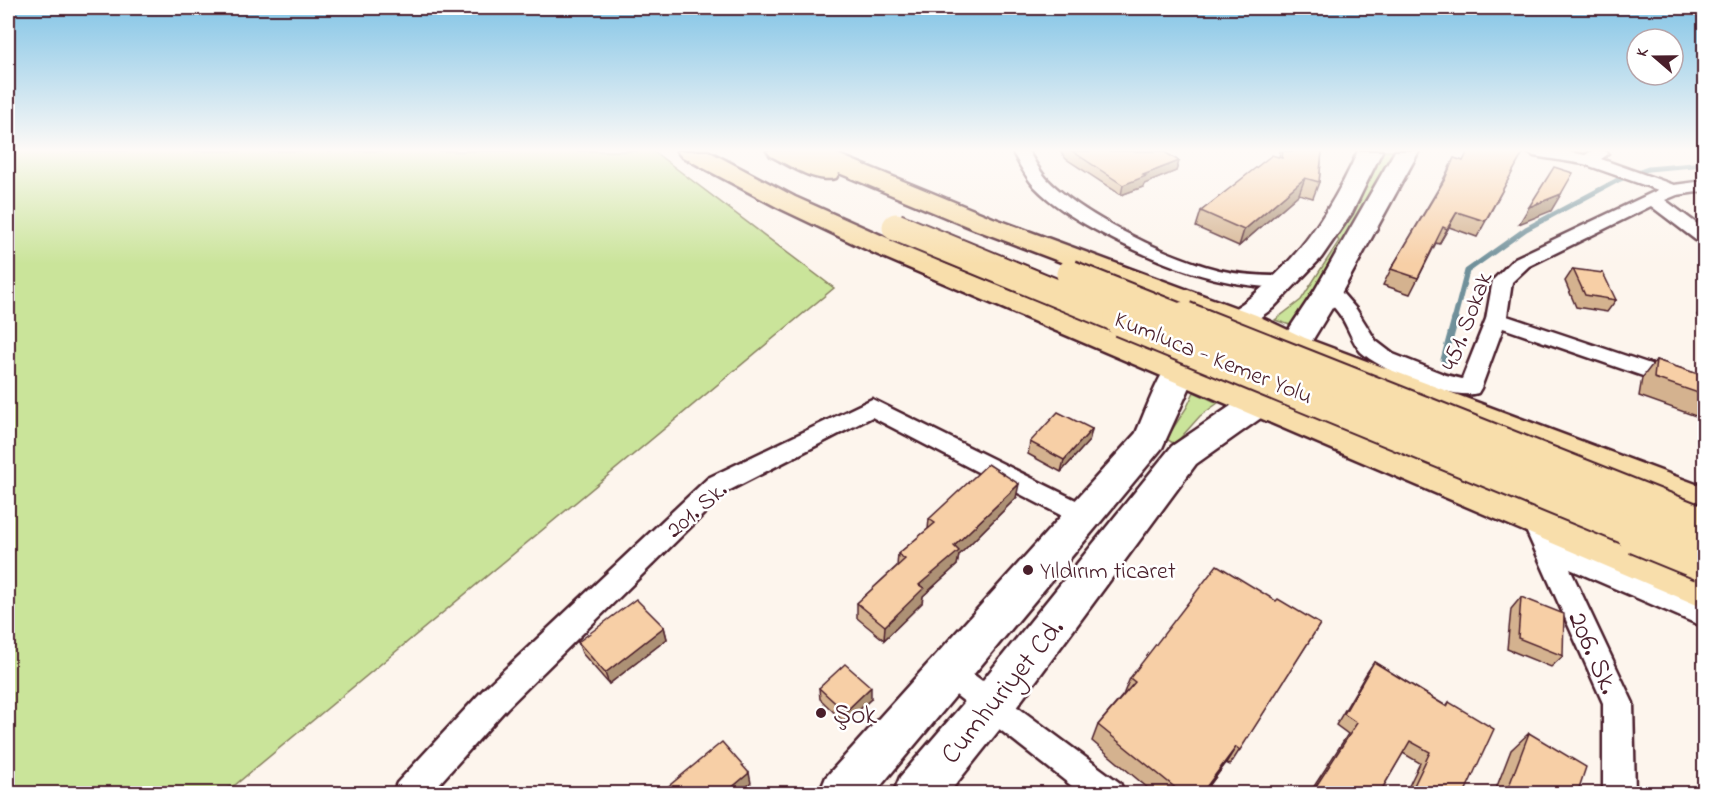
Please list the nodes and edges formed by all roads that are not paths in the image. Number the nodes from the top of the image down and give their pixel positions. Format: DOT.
graph roads {
  1 [pos="760,188"];
  2 [pos="799,188"];
  3 [pos="847,188"];
  4 [pos="903,188"];
  5 [pos="1047,188"];
  6 [pos="1354,188"];
  7 [pos="1386,188"];
  8 [pos="1668,188"];
  9 [pos="1686,188"];
  10 [pos="1673,190"];
  11 [pos="1652,199"];
  12 [pos="905,220"];
  13 [pos="1704,237"];
  14 [pos="1283,282"];
  15 [pos="1329,290"];
  16 [pos="1241,317"];
  17 [pos="1496,319"];
  18 [pos="1294,345"];
  19 [pos="1179,372"];
  20 [pos="1704,390"];
  21 [pos="1256,405"];
  22 [pos="1167,447"];
  23 [pos="1704,502"];
  24 [pos="1083,515"];
  25 [pos="1704,525"];
  26 [pos="1540,533"];
  27 [pos="1704,559"];
  28 [pos="1704,591"];
  29 [pos="1704,615"];
  30 [pos="948,672"];
  31 [pos="991,705"];
  32 [pos="408,794"];
  33 [pos="843,794"];
  34 [pos="917,794"];
  35 [pos="1109,794"];
  36 [pos="1619,794"];
  1 -- 19 [label="highway"];
  2 -- 12 [label="highway, Kumluca - Kemer Yolu"];
  3 -- 12 [label="highway, Kumluca - Kemer Yolu"];
  4 -- 16 [label="highway, Kumluca - Kemer Yolu"];
  5 -- 14 [label="street"];
  6 -- 14 [label="main road, Cumhuriyet Cd."];
  7 -- 15 [label="main road"];
  8 -- 10 [label="street"];
  9 -- 10 [label="street, 451. Sokak"];
  10 -- 11 [label="street, 451. Sokak"];
  11 -- 13 [label="street"];
  11 -- 17 [label="street, 451. Sokak"];
  12 -- 25 [label="highway, Kumluca - Kemer Yolu, bridge"];
  12 -- 27 [label="highway, Kumluca - Kemer Yolu, bridge"];
  14 -- 16 [label="main road, Cumhuriyet Cd."];
  15 -- 17 [label="street, 451. Sokak"];
  15 -- 18 [label="main road"];
  16 -- 18 [label="highway, Kumluca - Kemer Yolu"];
  16 -- 19 [label="main road, Cumhuriyet Cd."];
  17 -- 20 [label="street"];
  18 -- 21 [label="main road"];
  18 -- 23 [label="highway, Kumluca - Kemer Yolu"];
  19 -- 21 [label="highway"];
  19 -- 22 [label="main road, Cumhuriyet Cd."];
  21 -- 22 [label="main road, Cumhuriyet Cd."];
  21 -- 26 [label="highway"];
  22 -- 24 [label="main road, Cumhuriyet Cd."];
  22 -- 31 [label="main road, Cumhuriyet Cd."];
  24 -- 30 [label="main road, Cumhuriyet Cd."];
  24 -- 32 [label="street, 201. Sk."];
  26 -- 28 [label="highway"];
  26 -- 29 [label="street"];
  26 -- 36 [label="street, 206. Sk."];
  30 -- 31 [label="street"];
  30 -- 33 [label="main road, Cumhuriyet Cd."];
  31 -- 34 [label="main road, Cumhuriyet Cd."];
  31 -- 35 [label="street"];
}
